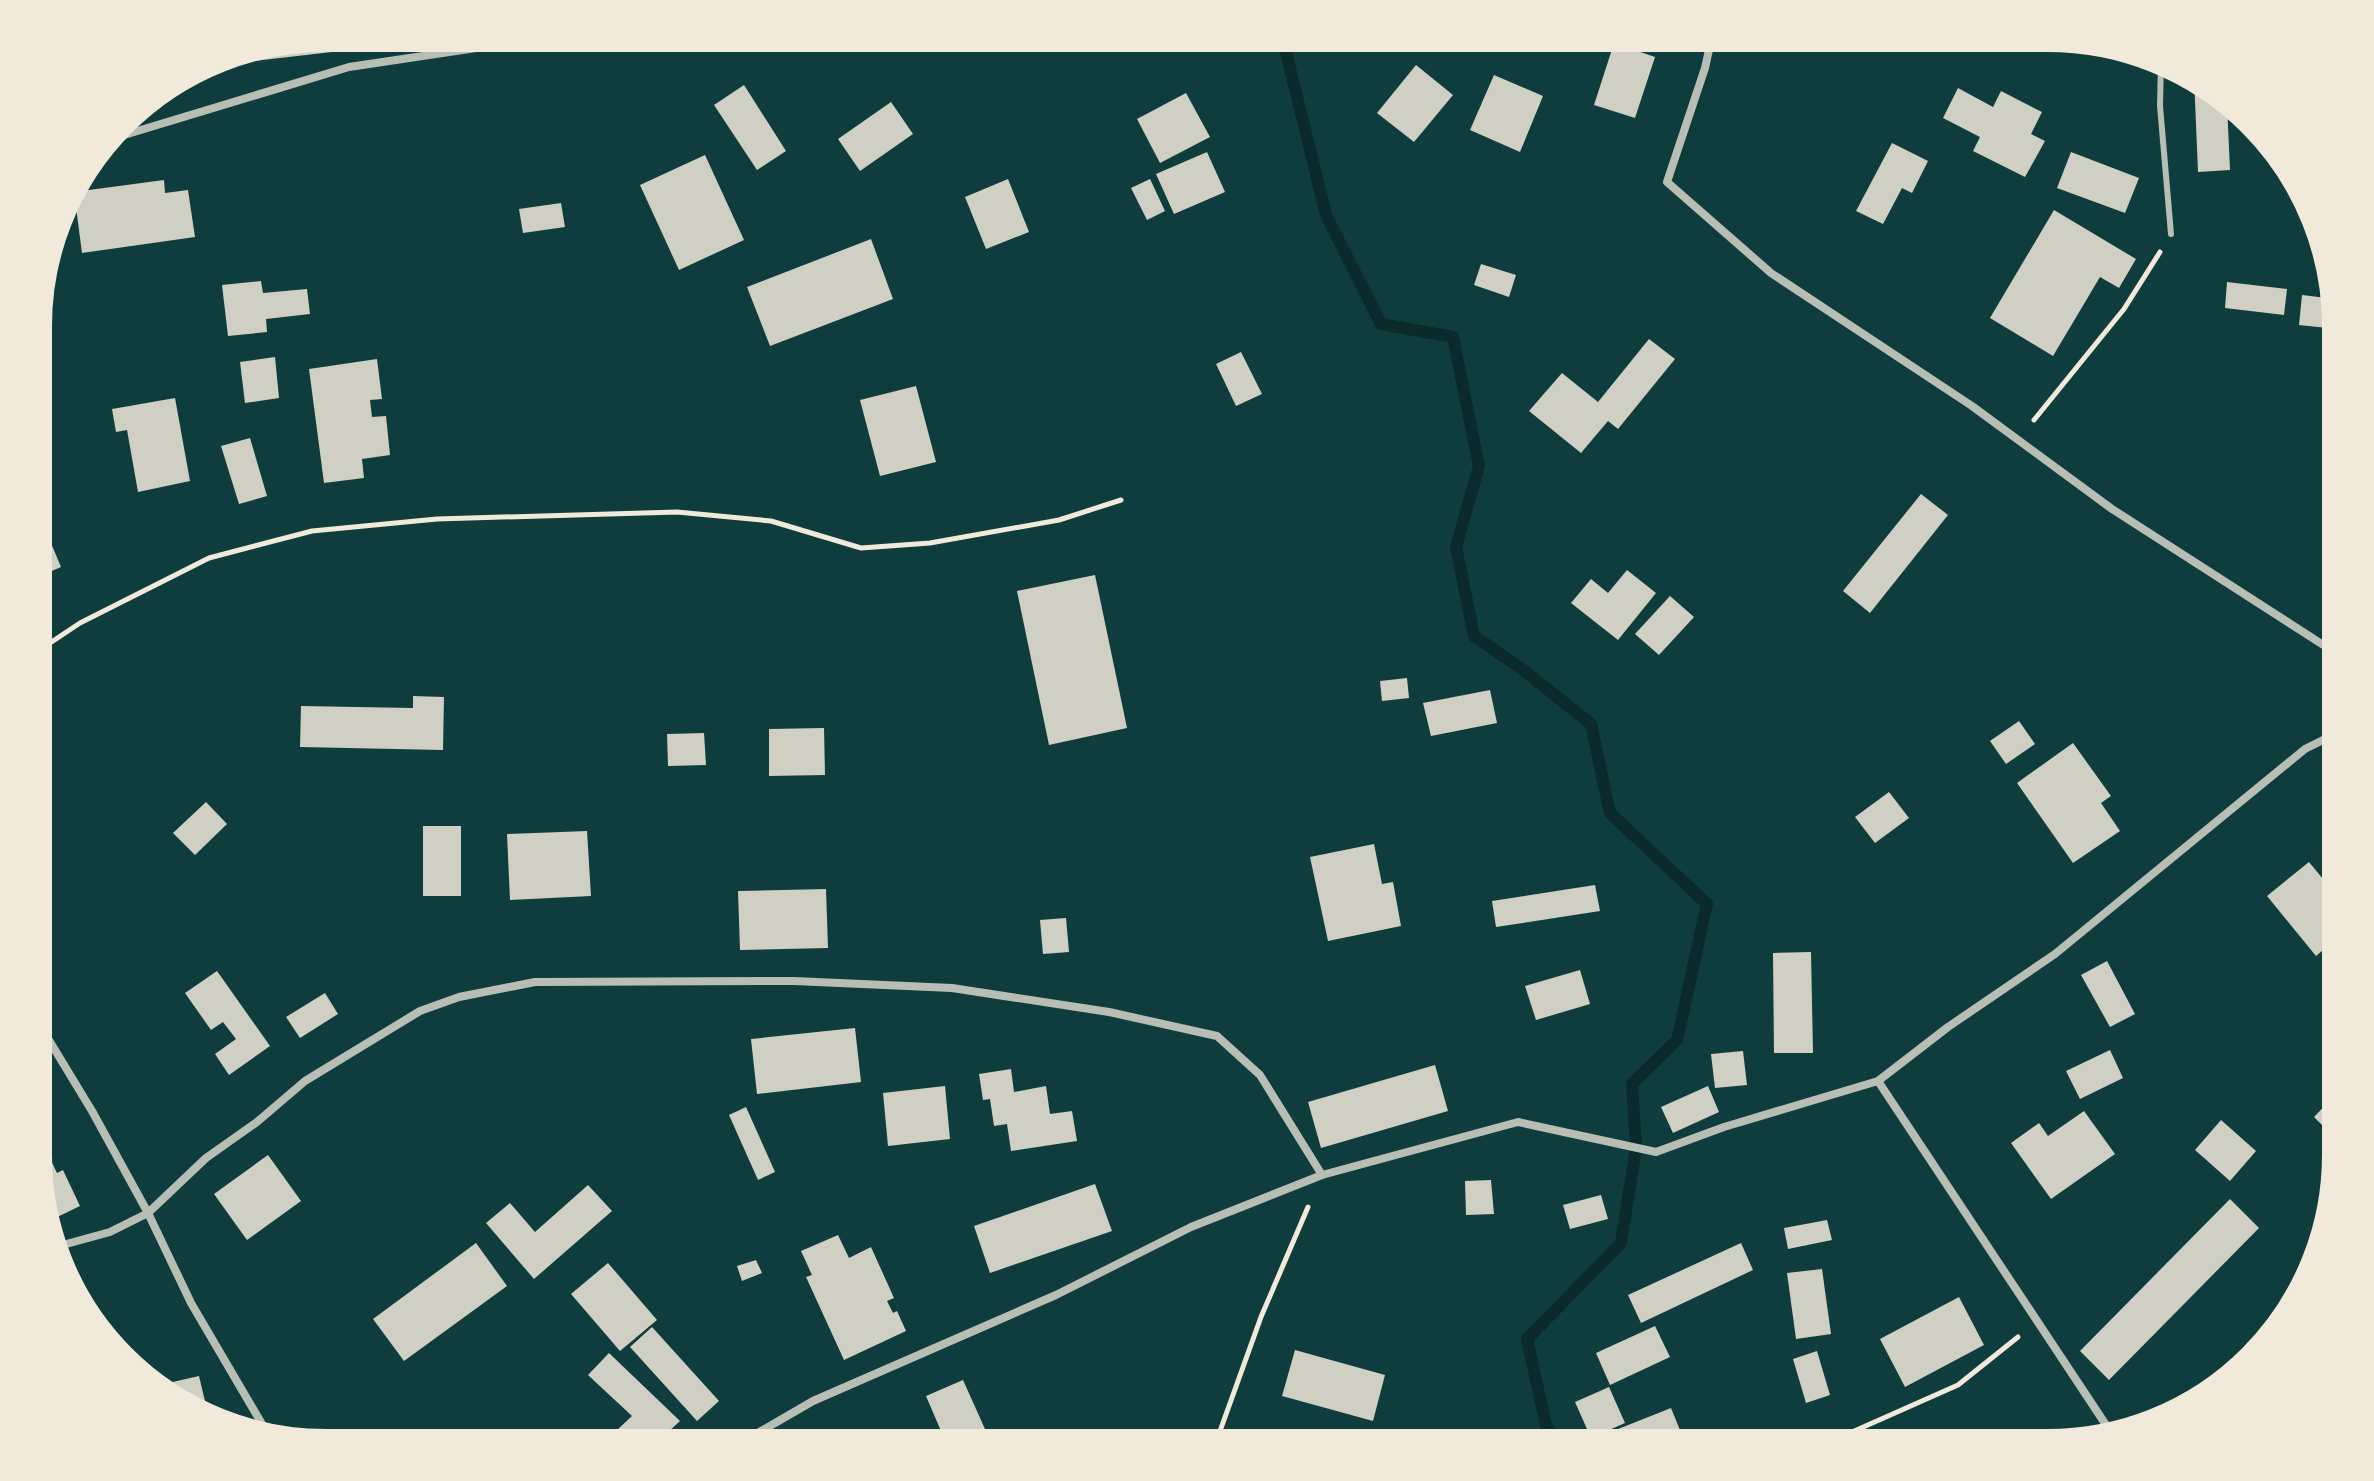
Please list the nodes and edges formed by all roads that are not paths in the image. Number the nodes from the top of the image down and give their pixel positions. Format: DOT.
graph roads {
  1 [pos="463,50"];
  2 [pos="1709,50"];
  3 [pos="2161,74"];
  4 [pos="130,133"];
  5 [pos="2171,234"];
  6 [pos="2323,645"];
  7 [pos="2323,740"];
  8 [pos="50,1042"];
  9 [pos="1878,1081"];
  10 [pos="1322,1175"];
  11 [pos="148,1213"];
  12 [pos="65,1244"];
  13 [pos="261,1423"];
  14 [pos="2106,1425"];
  15 [pos="762,1431"];
  1 -- 4 [label="street"];
  2 -- 6 [label="street"];
  3 -- 5 [label="lane"];
  7 -- 9 [label="street"];
  8 -- 11 [label="street"];
  9 -- 10 [label="street"];
  9 -- 14 [label="street"];
  10 -- 11 [label="street"];
  10 -- 15 [label="street"];
  11 -- 12 [label="street"];
  11 -- 13 [label="street"];
}
